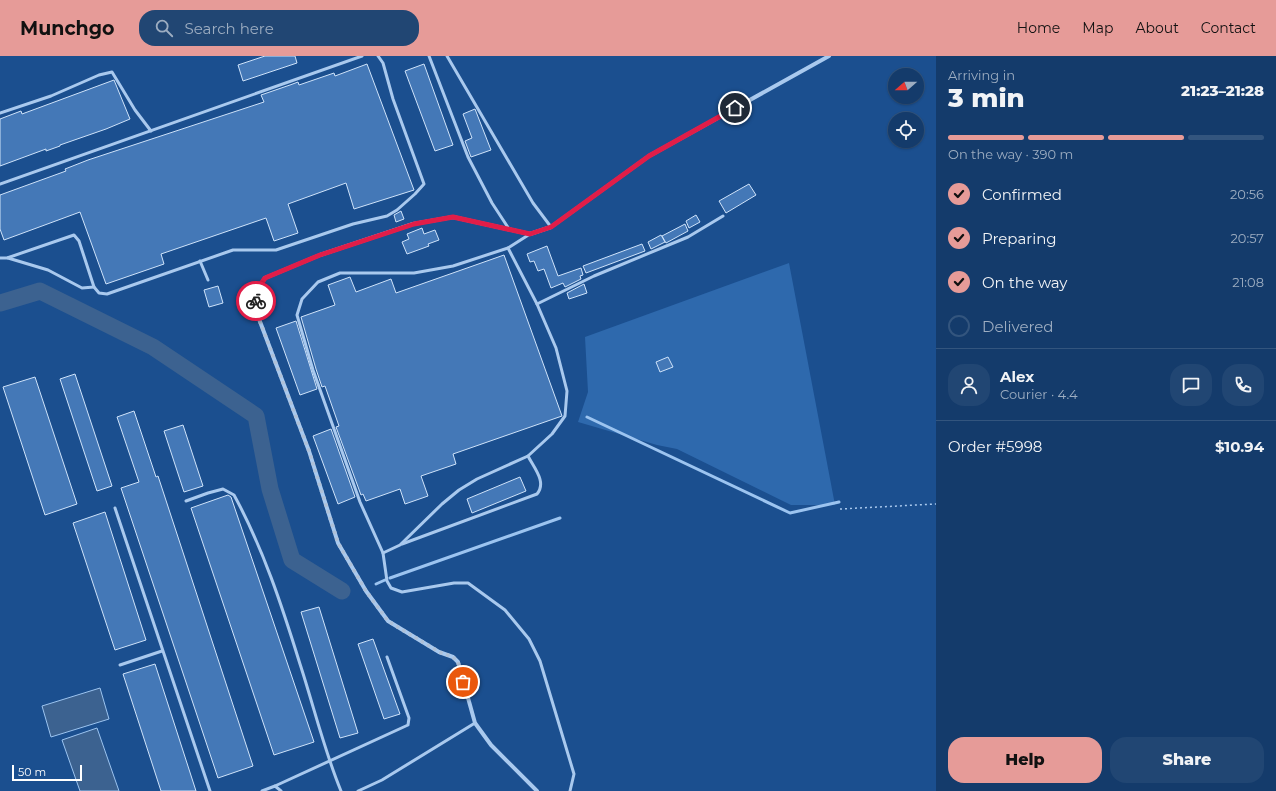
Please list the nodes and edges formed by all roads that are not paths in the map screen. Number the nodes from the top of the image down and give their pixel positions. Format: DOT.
graph roads {
  1 [pos="362,56"];
  2 [pos="378,56"];
  3 [pos="429,56"];
  4 [pos="446,56"];
  5 [pos="829,56"];
  6 [pos="0,113"];
  7 [pos="151,132"];
  8 [pos="0,184"];
  9 [pos="723,216"];
  10 [pos="551,227"];
  11 [pos="508,229"];
  12 [pos="530,234"];
  13 [pos="508,248"];
  14 [pos="0,258"];
  15 [pos="6,258"];
  16 [pos="200,261"];
  17 [pos="208,280"];
  18 [pos="94,287"];
  19 [pos="536,304"];
  20 [pos="528,456"];
  21 [pos="186,501"];
  22 [pos="115,508"];
  23 [pos="400,545"];
  24 [pos="382,553"];
  25 [pos="162,651"];
  26 [pos="387,657"];
  27 [pos="120,664"];
  28 [pos="475,723"];
  29 [pos="330,762"];
  30 [pos="275,786"];
  31 [pos="210,791"];
  32 [pos="262,791"];
  33 [pos="281,791"];
  34 [pos="341,791"];
  35 [pos="358,791"];
  36 [pos="537,791"];
  37 [pos="570,791"];
  1 -- 7 [label="lane"];
  2 -- 16 [label="lane"];
  3 -- 11 [label="lane"];
  4 -- 10 [label="lane"];
  5 -- 10 [label="street"];
  6 -- 7 [label="lane"];
  7 -- 8 [label="lane"];
  9 -- 19 [label="lane"];
  10 -- 12 [label="street"];
  11 -- 12 [label="street"];
  11 -- 28 [label="street"];
  12 -- 13 [label="lane"];
  13 -- 19 [label="lane"];
  13 -- 24 [label="lane"];
  14 -- 15 [label="lane"];
  15 -- 18 [label="lane"];
  15 -- 18 [label="lane"];
  16 -- 17 [label="lane"];
  16 -- 18 [label="lane"];
  19 -- 20 [label="lane"];
  20 -- 23 [label="lane"];
  20 -- 23 [label="lane"];
  21 -- 29 [label="lane"];
  22 -- 25 [label="lane"];
  23 -- 24 [label="lane"];
  24 -- 37 [label="lane"];
  25 -- 27 [label="lane"];
  25 -- 31 [label="lane"];
  26 -- 29 [label="lane"];
  28 -- 35 [label="lane"];
  28 -- 36 [label="street"];
  29 -- 30 [label="lane"];
  29 -- 34 [label="lane"];
  30 -- 32 [label="lane"];
  30 -- 33 [label="lane"];
}
